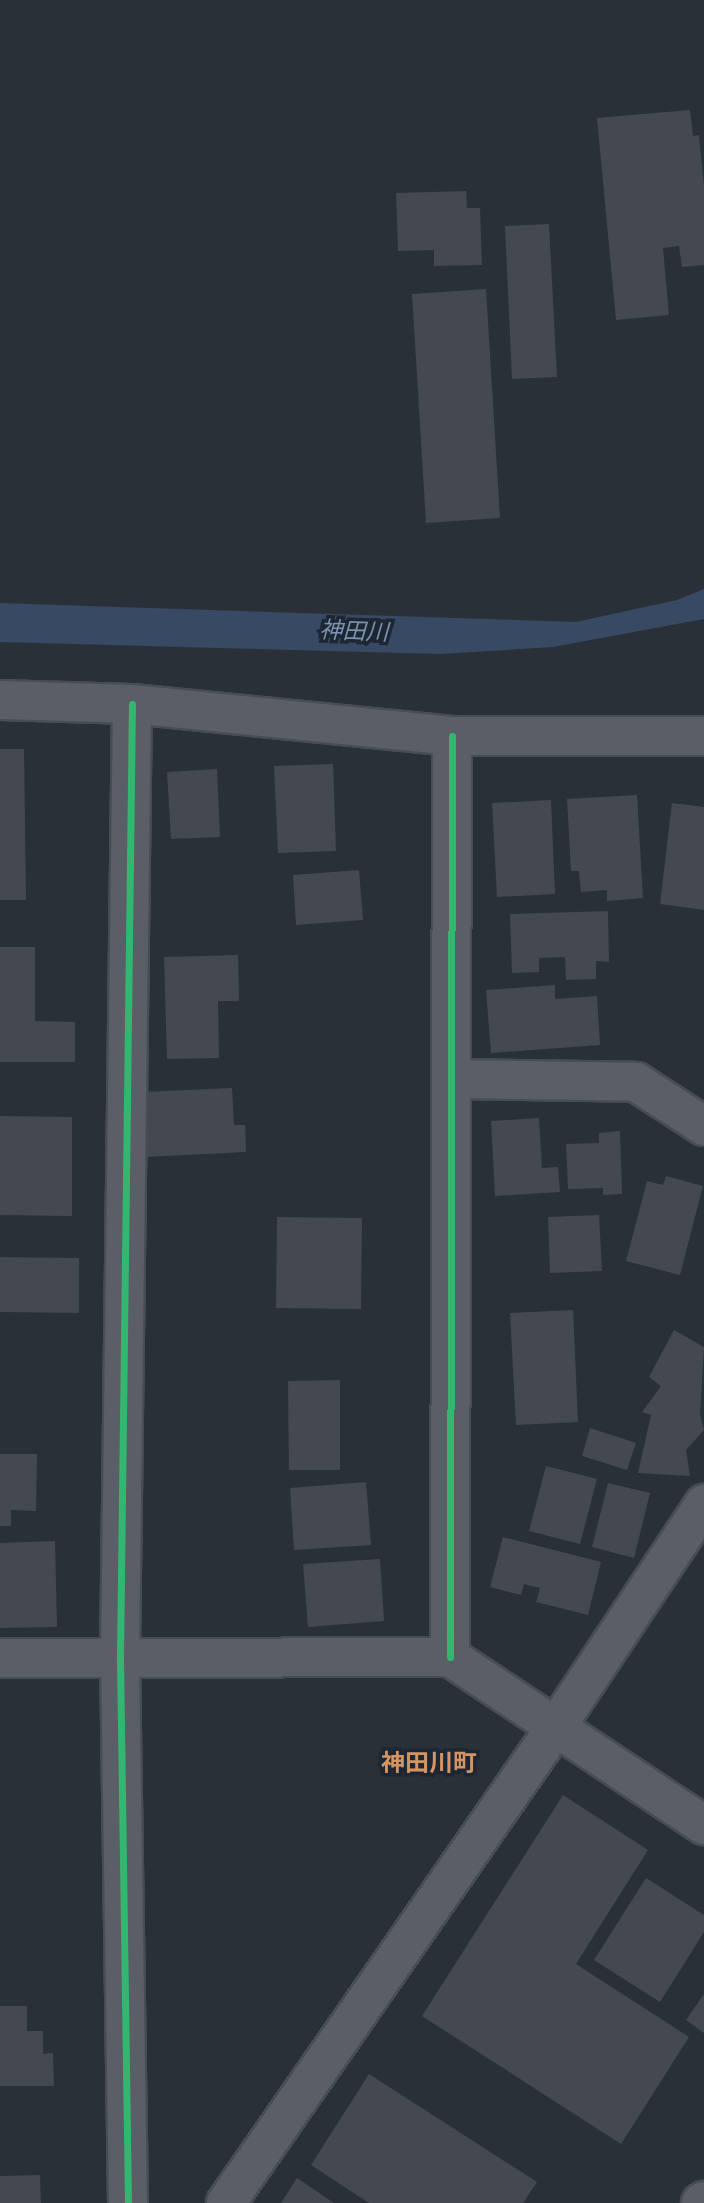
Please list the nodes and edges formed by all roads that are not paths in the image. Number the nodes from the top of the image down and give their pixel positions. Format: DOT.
graph roads {
  1 [pos="0,700"];
  2 [pos="132,704"];
  3 [pos="452,736"];
  4 [pos="704,736"];
  5 [pos="454,1079"];
  6 [pos="704,1126"];
  7 [pos="704,1504"];
  8 [pos="120,1657"];
  9 [pos="450,1657"];
  10 [pos="0,1658"];
  11 [pos="556,1727"];
  12 [pos="704,1825"];
  13 [pos="128,2203"];
  14 [pos="226,2203"];
  1 -- 2 [label="street"];
  2 -- 3 [label="street"];
  2 -- 8 [label="street"];
  3 -- 4 [label="street"];
  3 -- 5 [label="street"];
  5 -- 6 [label="street"];
  5 -- 9 [label="street"];
  7 -- 11 [label="street"];
  8 -- 9 [label="street"];
  8 -- 10 [label="street"];
  8 -- 13 [label="street"];
  9 -- 11 [label="street"];
  11 -- 12 [label="street"];
  11 -- 14 [label="street"];
}
